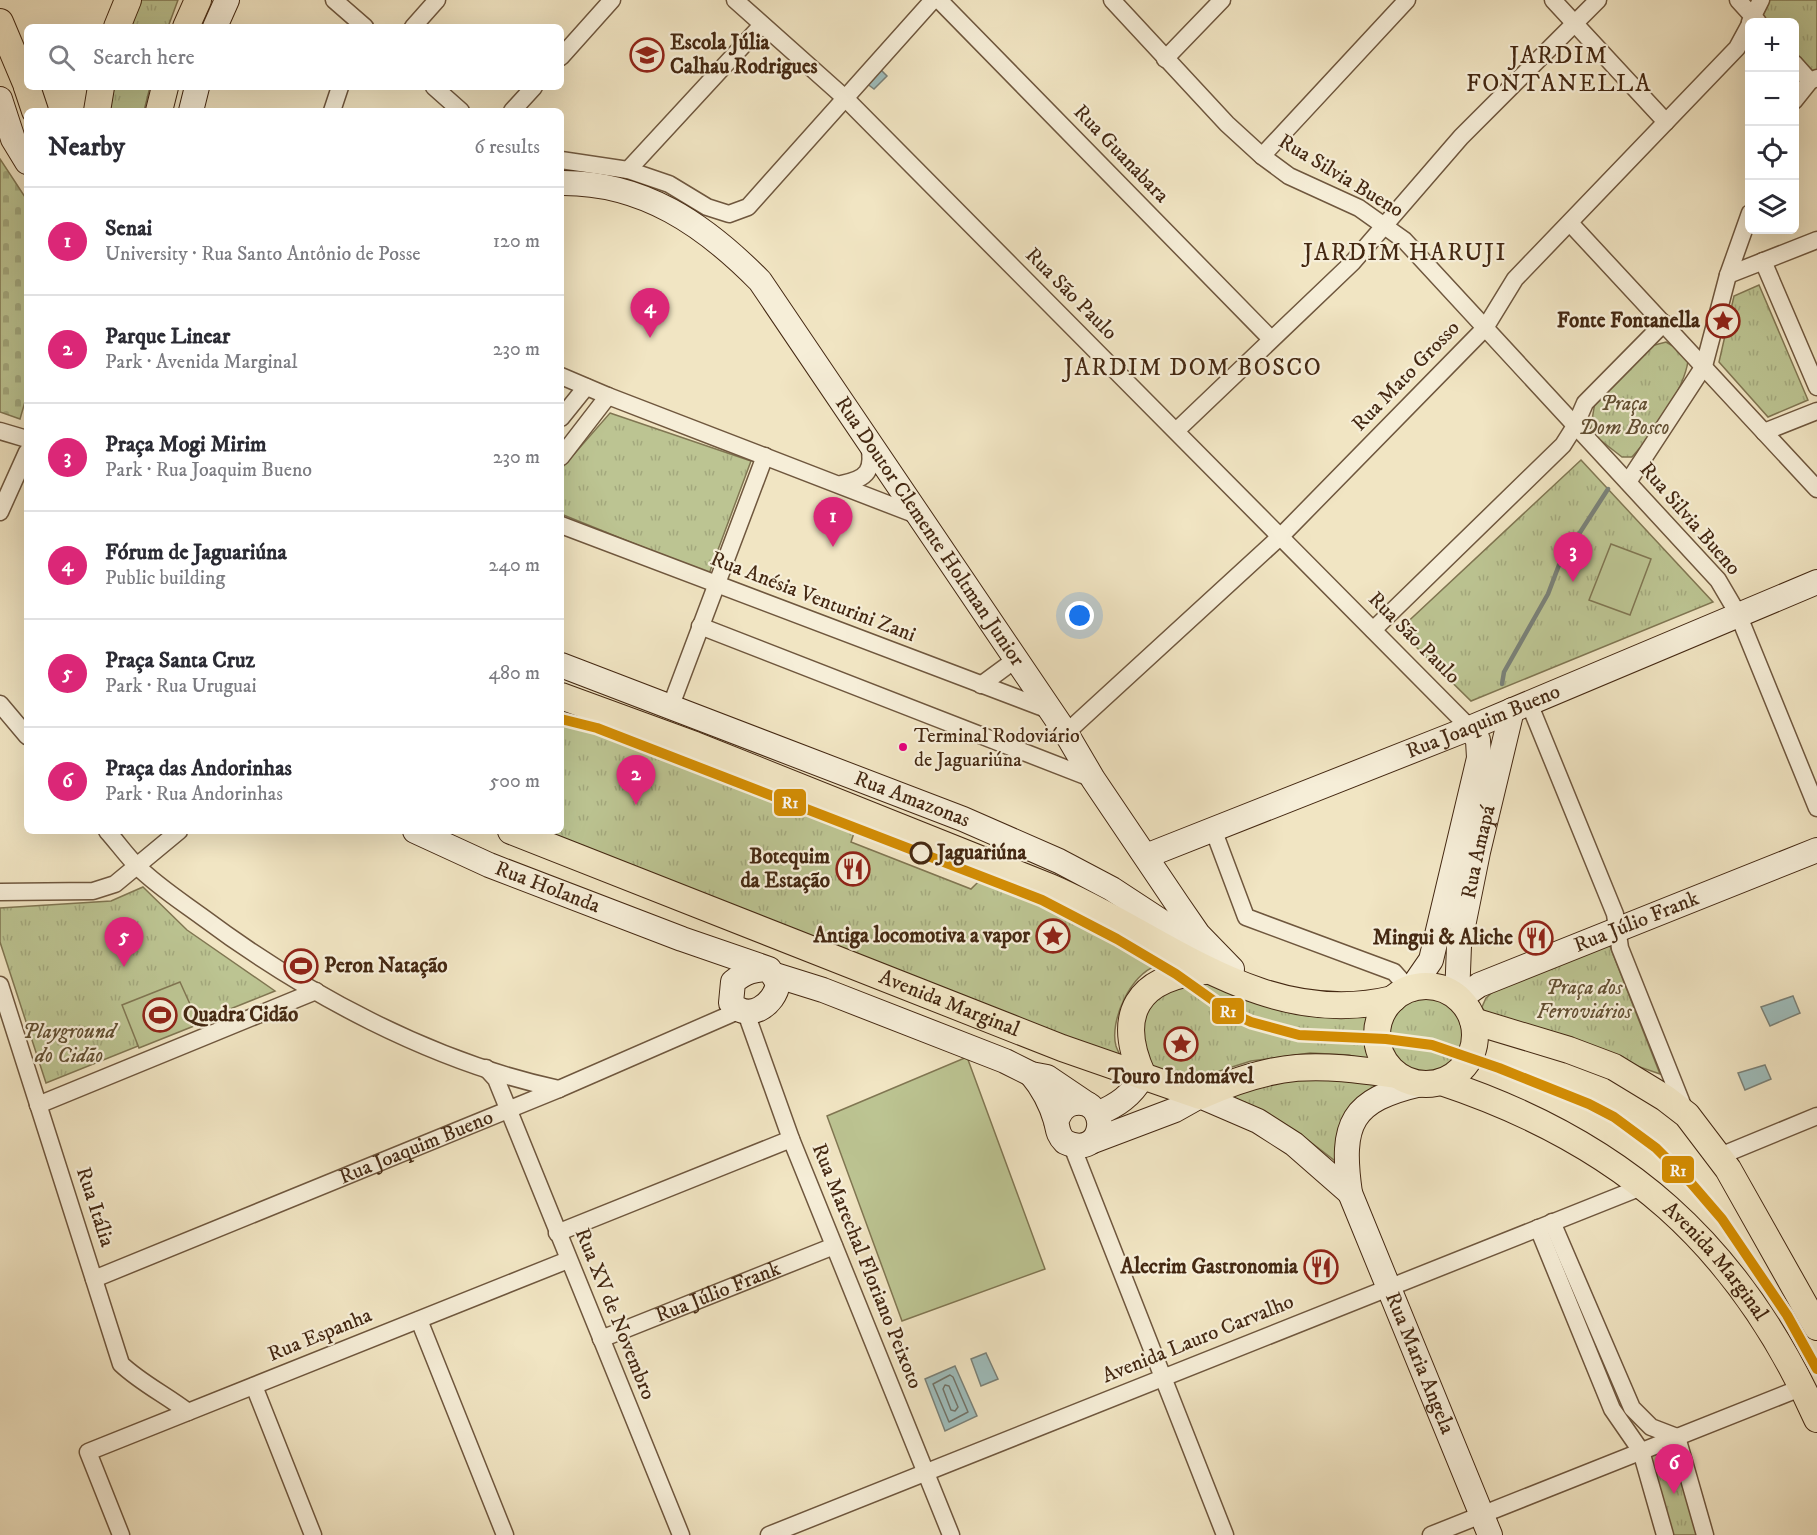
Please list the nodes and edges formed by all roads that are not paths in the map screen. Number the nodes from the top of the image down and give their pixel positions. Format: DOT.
graph roads {
  1 [pos="128,0"];
  2 [pos="198,0"];
  3 [pos="227,0"];
  4 [pos="334,0"];
  5 [pos="437,0"];
  6 [pos="612,0"];
  7 [pos="735,0"];
  8 [pos="933,0"];
  9 [pos="939,0"];
  10 [pos="1112,0"];
  11 [pos="1222,0"];
  12 [pos="1407,0"];
  13 [pos="1553,0"];
  14 [pos="1598,0"];
  15 [pos="1738,0"];
  16 [pos="1761,0"];
  17 [pos="1750,18"];
  18 [pos="1754,18"];
  19 [pos="0,22"];
  20 [pos="1574,23"];
  21 [pos="118,24"];
  22 [pos="187,24"];
  23 [pos="216,24"];
  24 [pos="362,24"];
  25 [pos="416,24"];
  26 [pos="762,25"];
  27 [pos="1745,35"];
  28 [pos="564,54"];
  29 [pos="1165,59"];
  30 [pos="1799,67"];
  31 [pos="24,79"];
  32 [pos="1814,79"];
  33 [pos="28,90"];
  34 [pos="100,90"];
  35 [pos="164,90"];
  36 [pos="196,90"];
  37 [pos="339,90"];
  38 [pos="437,90"];
  39 [pos="531,90"];
  40 [pos="1799,96"];
  41 [pos="845,98"];
  42 [pos="0,99"];
  43 [pos="34,108"];
  44 [pos="98,108"];
  45 [pos="160,108"];
  46 [pos="192,108"];
  47 [pos="333,108"];
  48 [pos="458,108"];
  49 [pos="515,108"];
  50 [pos="1666,122"];
  51 [pos="1262,156"];
  52 [pos="24,157"];
  53 [pos="564,160"];
  54 [pos="628,170"];
  55 [pos="564,183"];
  56 [pos="1570,223"];
  57 [pos="1745,225"];
  58 [pos="1384,226"];
  59 [pos="1817,240"];
  60 [pos="1763,261"];
  61 [pos="1728,275"];
  62 [pos="1664,323"];
  63 [pos="1485,328"];
  64 [pos="1271,339"];
  65 [pos="1704,366"];
  66 [pos="564,377"];
  67 [pos="586,387"];
  68 [pos="1817,387"];
  69 [pos="608,396"];
  70 [pos="1817,411"];
  71 [pos="564,414"];
  72 [pos="1575,426"];
  73 [pos="0,431"];
  74 [pos="1176,431"];
  75 [pos="1764,432"];
  76 [pos="24,438"];
  77 [pos="867,439"];
  78 [pos="564,453"];
  79 [pos="765,456"];
  80 [pos="24,459"];
  81 [pos="1628,482"];
  82 [pos="841,484"];
  83 [pos="1817,489"];
  84 [pos="0,512"];
  85 [pos="919,516"];
  86 [pos="564,526"];
  87 [pos="1282,535"];
  88 [pos="1817,582"];
  89 [pos="716,584"];
  90 [pos="1738,614"];
  91 [pos="700,626"];
  92 [pos="1373,630"];
  93 [pos="1015,660"];
  94 [pos="564,666"];
  95 [pos="981,685"];
  96 [pos="564,697"];
  97 [pos="0,704"];
  98 [pos="1520,707"];
  99 [pos="670,708"];
  100 [pos="1049,710"];
  101 [pos="1470,728"];
  102 [pos="24,732"];
  103 [pos="1066,733"];
  104 [pos="1093,779"];
  105 [pos="1817,808"];
  106 [pos="1213,829"];
  107 [pos="110,834"];
  108 [pos="175,834"];
  109 [pos="421,834"];
  110 [pos="519,834"];
  111 [pos="1817,850"];
  112 [pos="1146,856"];
  113 [pos="136,865"];
  114 [pos="0,892"];
  115 [pos="1617,930"];
  116 [pos="682,939"];
  117 [pos="1232,969"];
  118 [pos="1205,971"];
  119 [pos="772,972"];
  120 [pos="733,982"];
  121 [pos="0,986"];
  122 [pos="823,990"];
  123 [pos="316,991"];
  124 [pos="1405,992"];
  125 [pos="1274,995"];
  126 [pos="1458,998"];
  127 [pos="750,1009"];
  128 [pos="1473,1022"];
  129 [pos="485,1068"];
  130 [pos="1031,1074"];
  131 [pos="1397,1075"];
  132 [pos="1143,1077"];
  133 [pos="1431,1083"];
  134 [pos="559,1089"];
  135 [pos="1200,1096"];
  136 [pos="38,1105"];
  137 [pos="1092,1109"];
  138 [pos="507,1110"];
  139 [pos="1687,1115"];
  140 [pos="1817,1116"];
  141 [pos="1056,1122"];
  142 [pos="791,1139"];
  143 [pos="1082,1143"];
  144 [pos="1720,1156"];
  145 [pos="1644,1186"];
  146 [pos="1350,1193"];
  147 [pos="1545,1225"];
  148 [pos="557,1233"];
  149 [pos="834,1246"];
  150 [pos="568,1260"];
  151 [pos="94,1279"];
  152 [pos="1389,1286"];
  153 [pos="419,1320"];
  154 [pos="1817,1327"];
  155 [pos="601,1339"];
  156 [pos="1163,1377"];
  157 [pos="254,1386"];
  158 [pos="1803,1387"];
  159 [pos="188,1412"];
  160 [pos="1817,1419"];
  161 [pos="1677,1437"];
  162 [pos="1641,1451"];
  163 [pos="926,1472"];
  164 [pos="1486,1525"];
  165 [pos="121,1535"];
  166 [pos="313,1535"];
  167 [pos="505,1535"];
  168 [pos="681,1535"];
  169 [pos="769,1535"];
  170 [pos="951,1535"];
  171 [pos="1225,1535"];
  172 [pos="1431,1535"];
  173 [pos="1665,1535"];
  174 [pos="1705,1535"];
  1 -- 21 [label="main road"];
  2 -- 22 [label="main road"];
  3 -- 23 [label="street"];
  4 -- 24 [label="street"];
  5 -- 25 [label="street"];
  6 -- 28 [label="street"];
  7 -- 26 [label="street, Rua São Paulo"];
  8 -- 41 [label="street"];
  9 -- 64 [label="street, Rua Guanabara"];
  10 -- 29 [label="street, Rua Silvia Bueno"];
  11 -- 29 [label="street"];
  12 -- 51 [label="street"];
  13 -- 20 [label="street"];
  14 -- 20 [label="street"];
  15 -- 17 [label="street"];
  16 -- 18 [label="street, Rua Mato Grosso"];
  19 -- 31 [label="main road"];
  20 -- 50 [label="street"];
  20 -- 58 [label="street"];
  26 -- 41 [label="street, Rua São Paulo"];
  26 -- 54 [label="street"];
  27 -- 50 [label="street, Rua Mato Grosso"];
  29 -- 51 [label="street, Rua Silvia Bueno"];
  30 -- 32 [label="street"];
  32 -- 40 [label="street"];
  33 -- 43 [label="main road"];
  34 -- 44 [label="main road"];
  35 -- 45 [label="main road"];
  36 -- 46 [label="street"];
  37 -- 47 [label="street"];
  38 -- 48 [label="street"];
  39 -- 49 [label="street"];
  41 -- 54 [label="street"];
  41 -- 74 [label="street, Rua São Paulo"];
  42 -- 52 [label="street"];
  50 -- 56 [label="street, Rua Mato Grosso"];
  51 -- 58 [label="street, Rua Silvia Bueno"];
  53 -- 54 [label="street"];
  55 -- 77 [label="street, Rua Doutor Clemente Holtman Junior"];
  56 -- 62 [label="street"];
  56 -- 63 [label="street, Rua Mato Grosso"];
  57 -- 61 [label="street"];
  58 -- 63 [label="street, Rua Silvia Bueno"];
  58 -- 64 [label="street"];
  59 -- 60 [label="street"];
  60 -- 61 [label="street"];
  60 -- 68 [label="street"];
  61 -- 65 [label="street"];
  62 -- 65 [label="street"];
  62 -- 72 [label="street"];
  63 -- 72 [label="street, Rua Silvia Bueno"];
  63 -- 87 [label="street, Rua Mato Grosso"];
  64 -- 74 [label="street"];
  65 -- 75 [label="street"];
  65 -- 81 [label="street"];
  66 -- 67 [label="street"];
  67 -- 69 [label="street"];
  67 -- 71 [label="street"];
  69 -- 78 [label="street"];
  69 -- 79 [label="street"];
  70 -- 75 [label="street"];
  72 -- 81 [label="street, Rua Silvia Bueno"];
  72 -- 92 [label="street"];
  73 -- 76 [label="street"];
  74 -- 87 [label="street, Rua São Paulo"];
  75 -- 83 [label="street"];
  77 -- 82 [label="street"];
  77 -- 85 [label="street, Rua Doutor Clemente Holtman Junior"];
  79 -- 82 [label="street"];
  79 -- 89 [label="street"];
  80 -- 84 [label="street"];
  81 -- 90 [label="street, Rua Silvia Bueno"];
  82 -- 85 [label="street"];
  85 -- 93 [label="street, Rua Doutor Clemente Holtman Junior"];
  86 -- 89 [label="street, Rua Anésia Venturini Zani"];
  87 -- 92 [label="street, Rua São Paulo"];
  87 -- 103 [label="street, Rua Mato Grosso"];
  88 -- 90 [label="street, Rua Joaquim Bueno"];
  89 -- 91 [label="street"];
  89 -- 95 [label="street, Rua Anésia Venturini Zani"];
  90 -- 98 [label="street, Rua Joaquim Bueno"];
  90 -- 105 [label="street, Rua Silvia Bueno"];
  91 -- 99 [label="street"];
  91 -- 104 [label="street"];
  92 -- 101 [label="street, Rua São Paulo"];
  93 -- 95 [label="street"];
  93 -- 100 [label="street, Rua Doutor Clemente Holtman Junior"];
  94 -- 99 [label="street, Rua Amazonas"];
  95 -- 100 [label="street, Rua Anésia Venturini Zani"];
  96 -- 118 [label="main road"];
  97 -- 102 [label="street"];
  98 -- 101 [label="street, Rua Joaquim Bueno"];
  98 -- 115 [label="street"];
  98 -- 126 [label="street, Rua Amapá"];
  99 -- 117 [label="street, Rua Amazonas"];
  100 -- 103 [label="street, Rua Doutor Clemente Holtman Junior"];
  101 -- 106 [label="street, Rua Joaquim Bueno"];
  101 -- 124 [label="street, Rua Amapá"];
  103 -- 104 [label="street, Rua Doutor Clemente Holtman Junior"];
  104 -- 112 [label="street, Rua Doutor Clemente Holtman Junior"];
  106 -- 112 [label="street, Rua Joaquim Bueno"];
  106 -- 124 [label="street"];
  107 -- 113 [label="street"];
  108 -- 113 [label="street"];
  109 -- 116 [label="street, Rua Holanda"];
  110 -- 132 [label="main road, Avenida Marginal"];
  111 -- 115 [label="street, Rua Júlio Frank"];
  112 -- 117 [label="street, Rua Doutor Clemente Holtman Junior"];
  113 -- 114 [label="street"];
  113 -- 123 [label="street"];
  115 -- 126 [label="street, Rua Júlio Frank"];
  115 -- 139 [label="street"];
  116 -- 119 [label="street"];
  116 -- 120 [label="street"];
  117 -- 125 [label="street, Rua Amazonas"];
  118 -- 125 [label="main road"];
  118 -- 132 [label="main road"];
  119 -- 120 [label="street"];
  119 -- 122 [label="street"];
  119 -- 127 [label="street"];
  120 -- 127 [label="street"];
  121 -- 136 [label="street, Rua Itália"];
  122 -- 127 [label="street"];
  122 -- 130 [label="street"];
  123 -- 129 [label="street"];
  123 -- 136 [label="street"];
  124 -- 125 [label="main road"];
  124 -- 126 [label="main road"];
  124 -- 131 [label="main road"];
  126 -- 128 [label="main road"];
  127 -- 134 [label="street, Rua Joaquim Bueno"];
  127 -- 142 [label="street, Rua Marechal Floriano Peixoto"];
  128 -- 133 [label="main road"];
  128 -- 139 [label="main road, Avenida Marginal"];
  129 -- 134 [label="street"];
  129 -- 138 [label="street, Rua XV de Novembro"];
  130 -- 137 [label="street"];
  130 -- 141 [label="street"];
  131 -- 133 [label="main road"];
  131 -- 135 [label="main road"];
  132 -- 135 [label="main road, Avenida Marginal"];
  132 -- 137 [label="street"];
  133 -- 145 [label="main road, Avenida Marginal"];
  133 -- 146 [label="street, Rua Maria Angela"];
  134 -- 138 [label="street, Rua Joaquim Bueno"];
  135 -- 143 [label="street"];
  135 -- 146 [label="street, Rua Maria Angela"];
  136 -- 151 [label="street, Rua Itália"];
  137 -- 141 [label="street"];
  137 -- 143 [label="street"];
  138 -- 148 [label="street, Rua XV de Novembro"];
  138 -- 151 [label="street, Rua Joaquim Bueno"];
  139 -- 144 [label="main road, Avenida Marginal"];
  140 -- 144 [label="street"];
  141 -- 143 [label="street"];
  142 -- 148 [label="street"];
  142 -- 149 [label="street, Rua Marechal Floriano Peixoto"];
  143 -- 156 [label="street"];
  144 -- 154 [label="main road, Avenida Marginal"];
  145 -- 147 [label="street, Avenida Lauro Carvalho"];
  145 -- 158 [label="main road, Avenida Marginal"];
  146 -- 152 [label="street, Rua Maria Angela"];
  147 -- 152 [label="street, Avenida Lauro Carvalho"];
  147 -- 161 [label="street"];
  147 -- 162 [label="street"];
  148 -- 150 [label="street, Rua XV de Novembro"];
  149 -- 155 [label="street, Rua Júlio Frank"];
  149 -- 163 [label="street, Rua Marechal Floriano Peixoto"];
  150 -- 153 [label="street, Rua Espanha"];
  150 -- 155 [label="street, Rua XV de Novembro"];
  151 -- 159 [label="street, Rua Itália"];
  152 -- 156 [label="street, Avenida Lauro Carvalho"];
  152 -- 164 [label="street, Rua Maria Angela"];
  153 -- 157 [label="street, Rua Espanha"];
  153 -- 167 [label="street"];
  155 -- 168 [label="street, Rua XV de Novembro"];
  156 -- 163 [label="street, Avenida Lauro Carvalho"];
  156 -- 171 [label="street"];
  157 -- 159 [label="street, Rua Espanha"];
  157 -- 166 [label="street"];
  158 -- 160 [label="main road, Avenida Marginal"];
  158 -- 161 [label="street"];
  159 -- 165 [label="street, Rua Espanha"];
  161 -- 162 [label="street"];
  161 -- 174 [label="street"];
  162 -- 164 [label="street"];
  162 -- 173 [label="street"];
  163 -- 169 [label="street, Avenida Lauro Carvalho"];
  163 -- 170 [label="street, Rua Marechal Floriano Peixoto"];
  164 -- 172 [label="street"];
}
